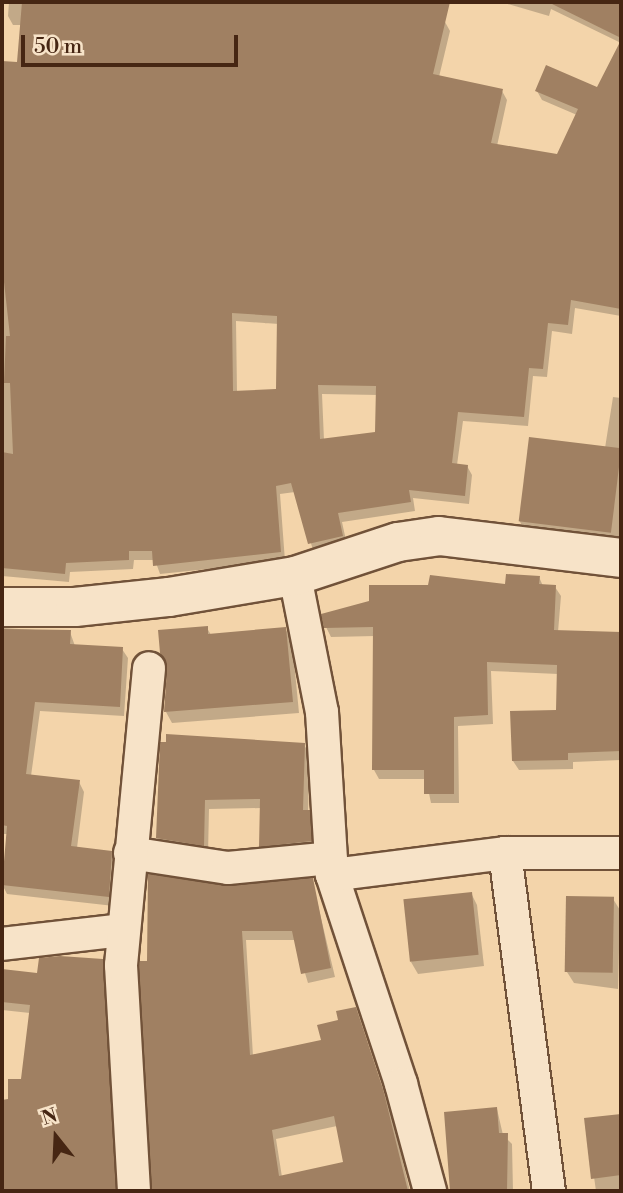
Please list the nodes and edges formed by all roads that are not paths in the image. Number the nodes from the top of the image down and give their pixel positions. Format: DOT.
graph roads {
  1 [pos="621,558"];
  2 [pos="295,576"];
  3 [pos="2,607"];
  4 [pos="149,668"];
  5 [pos="130,853"];
  6 [pos="505,853"];
  7 [pos="621,853"];
  8 [pos="331,867"];
  9 [pos="123,930"];
  10 [pos="2,944"];
  11 [pos="134,1191"];
  12 [pos="430,1191"];
  13 [pos="549,1191"];
  1 -- 2 [label="street"];
  2 -- 3 [label="street"];
  2 -- 8 [label="street"];
  4 -- 5 [label="street"];
  5 -- 8 [label="street"];
  5 -- 9 [label="street"];
  6 -- 7 [label="street"];
  6 -- 8 [label="street"];
  6 -- 13 [label="street"];
  8 -- 12 [label="street"];
  9 -- 10 [label="street"];
  9 -- 11 [label="street"];
}
